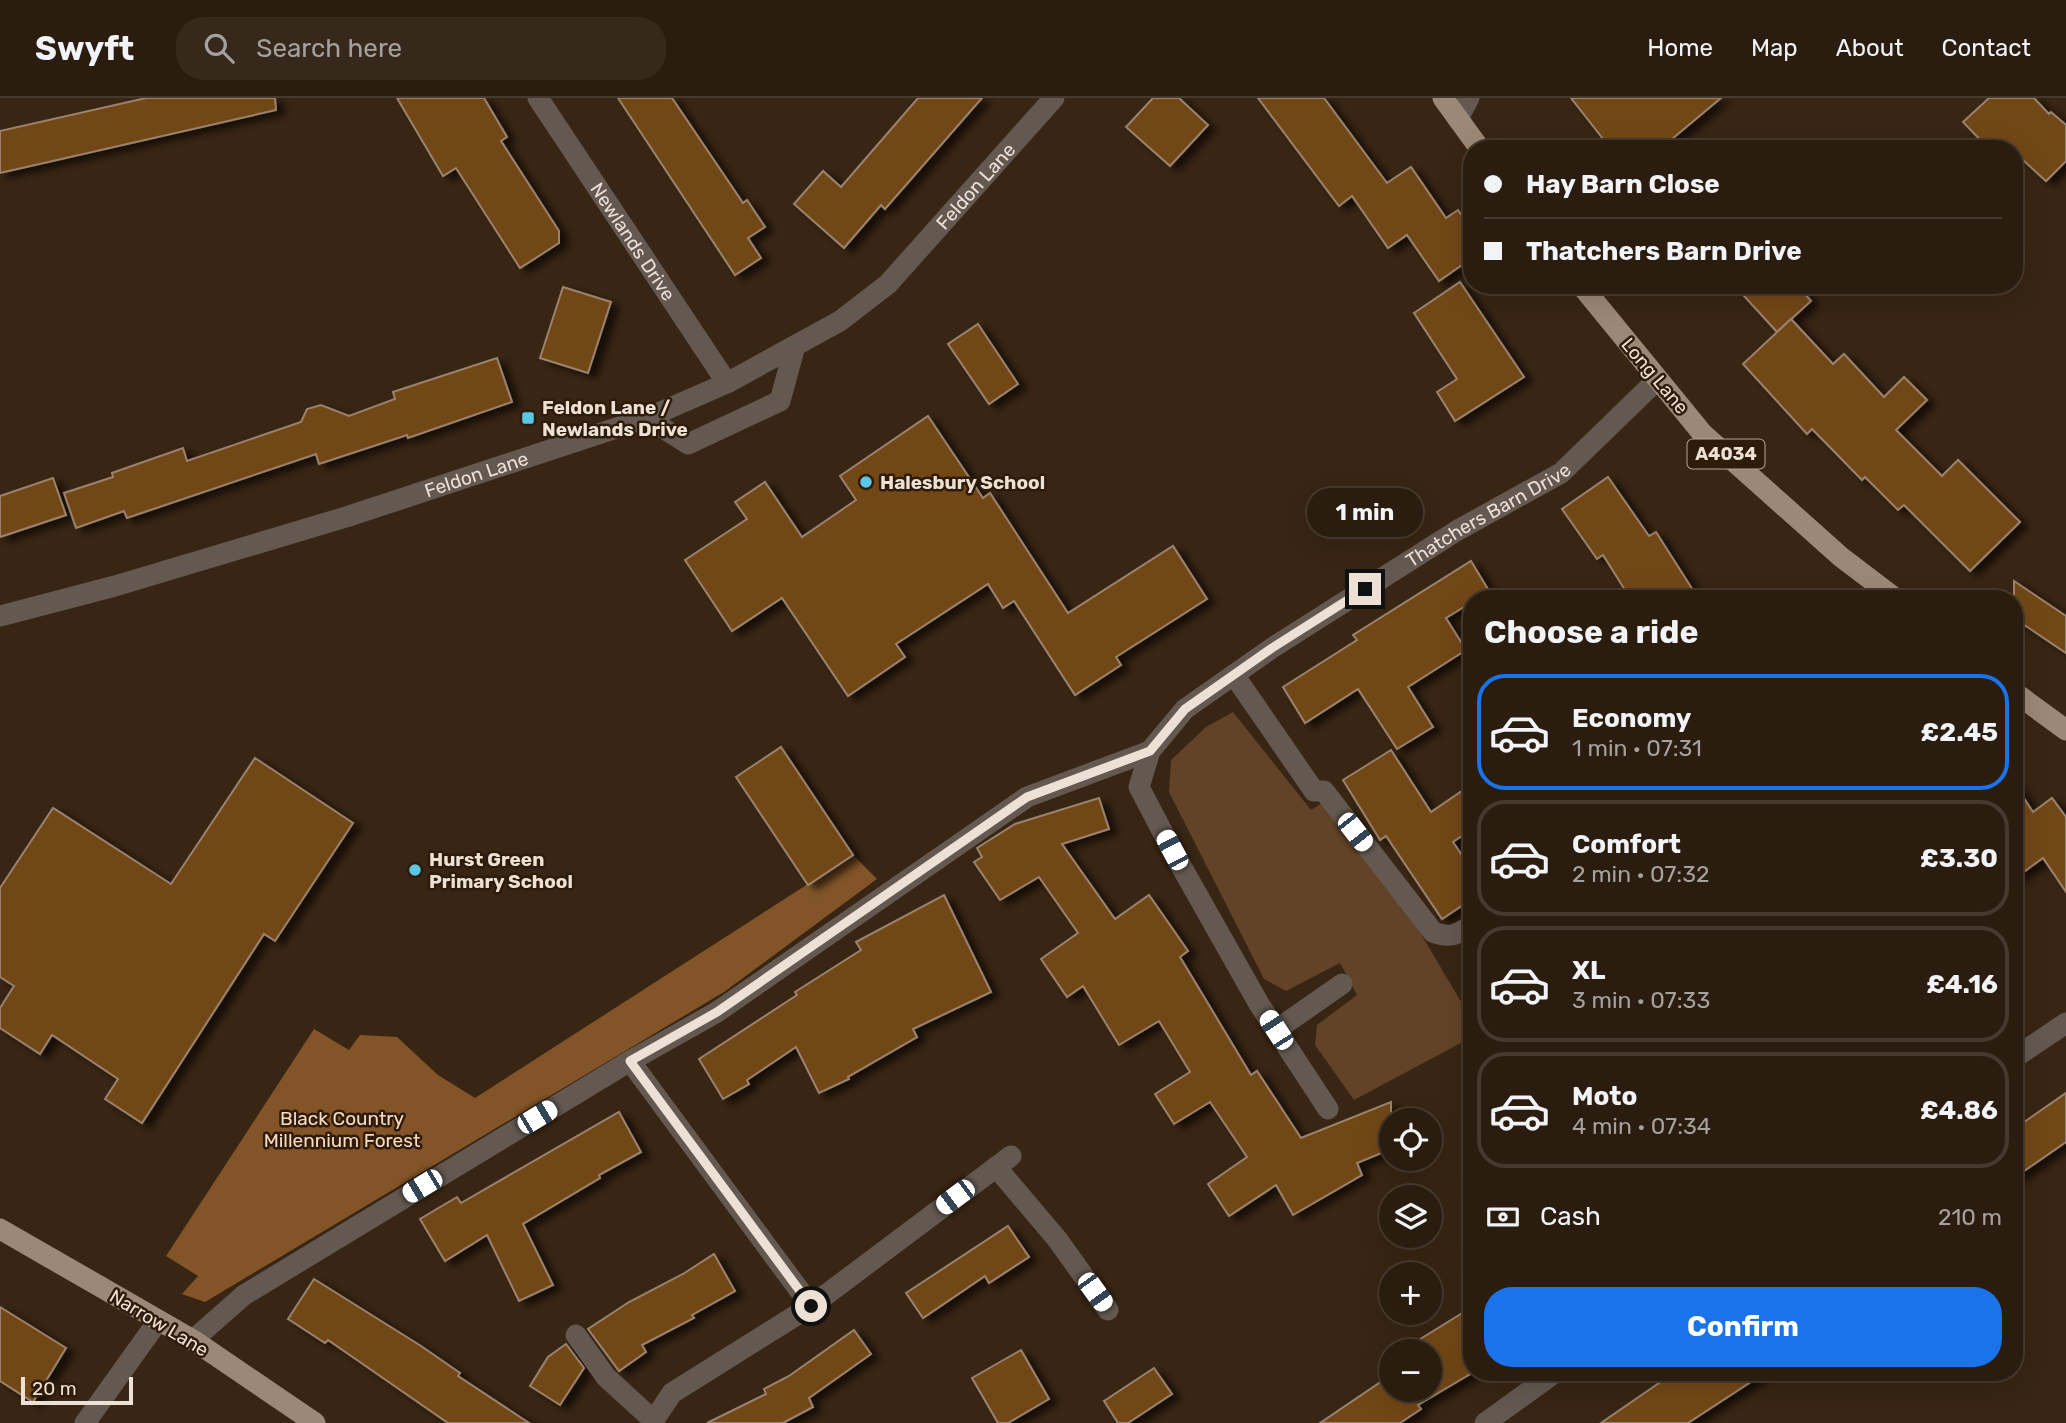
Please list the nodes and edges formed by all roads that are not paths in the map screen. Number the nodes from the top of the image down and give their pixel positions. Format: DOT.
graph roads {
  1 [pos="538,98"];
  2 [pos="1054,98"];
  3 [pos="1443,98"];
  4 [pos="1469,98"];
  5 [pos="1458,119"];
  6 [pos="1473,140"];
  7 [pos="1588,294"];
  8 [pos="795,346"];
  9 [pos="1657,380"];
  10 [pos="727,383"];
  11 [pos="647,418"];
  12 [pos="1885,590"];
  13 [pos="0,616"];
  14 [pos="1234,675"];
  15 [pos="2023,699"];
  16 [pos="2066,730"];
  17 [pos="1150,751"];
  18 [pos="1463,930"];
  19 [pos="1342,984"];
  20 [pos="2066,1023"];
  21 [pos="1276,1030"];
  22 [pos="2023,1052"];
  23 [pos="630,1061"];
  24 [pos="1328,1109"];
  25 [pos="0,1229"];
  26 [pos="811,1306"];
  27 [pos="1108,1310"];
  28 [pos="158,1321"];
  29 [pos="576,1335"];
  30 [pos="192,1340"];
  31 [pos="1543,1381"];
  32 [pos="652,1422"];
  33 [pos="85,1423"];
  34 [pos="315,1423"];
  35 [pos="1485,1423"];
  1 -- 10 [label="street, Newlands Drive"];
  2 -- 8 [label="street, Feldon Lane"];
  3 -- 5 [label="main road"];
  4 -- 5 [label="street"];
  5 -- 6 [label="main road"];
  7 -- 9 [label="main road, Long Lane / A4034"];
  8 -- 10 [label="street, Feldon Lane"];
  8 -- 11 [label="street"];
  9 -- 12 [label="main road, Long Lane / A4034"];
  9 -- 14 [label="street, Thatchers Barn Drive"];
  10 -- 11 [label="street, Feldon Lane"];
  11 -- 13 [label="street, Feldon Lane"];
  14 -- 17 [label="street, Thatchers Barn Drive"];
  14 -- 18 [label="street"];
  15 -- 16 [label="main road"];
  17 -- 21 [label="street, Thatchers Barn Drive"];
  17 -- 23 [label="street"];
  19 -- 21 [label="street"];
  20 -- 22 [label="street"];
  21 -- 24 [label="street, Thatchers Barn Drive"];
  23 -- 26 [label="street"];
  23 -- 30 [label="street"];
  25 -- 28 [label="main road, Narrow Lane"];
  26 -- 27 [label="street"];
  26 -- 32 [label="street"];
  28 -- 30 [label="main road, Narrow Lane"];
  28 -- 33 [label="street"];
  29 -- 32 [label="street"];
  30 -- 34 [label="main road, Narrow Lane"];
  31 -- 35 [label="street"];
}
